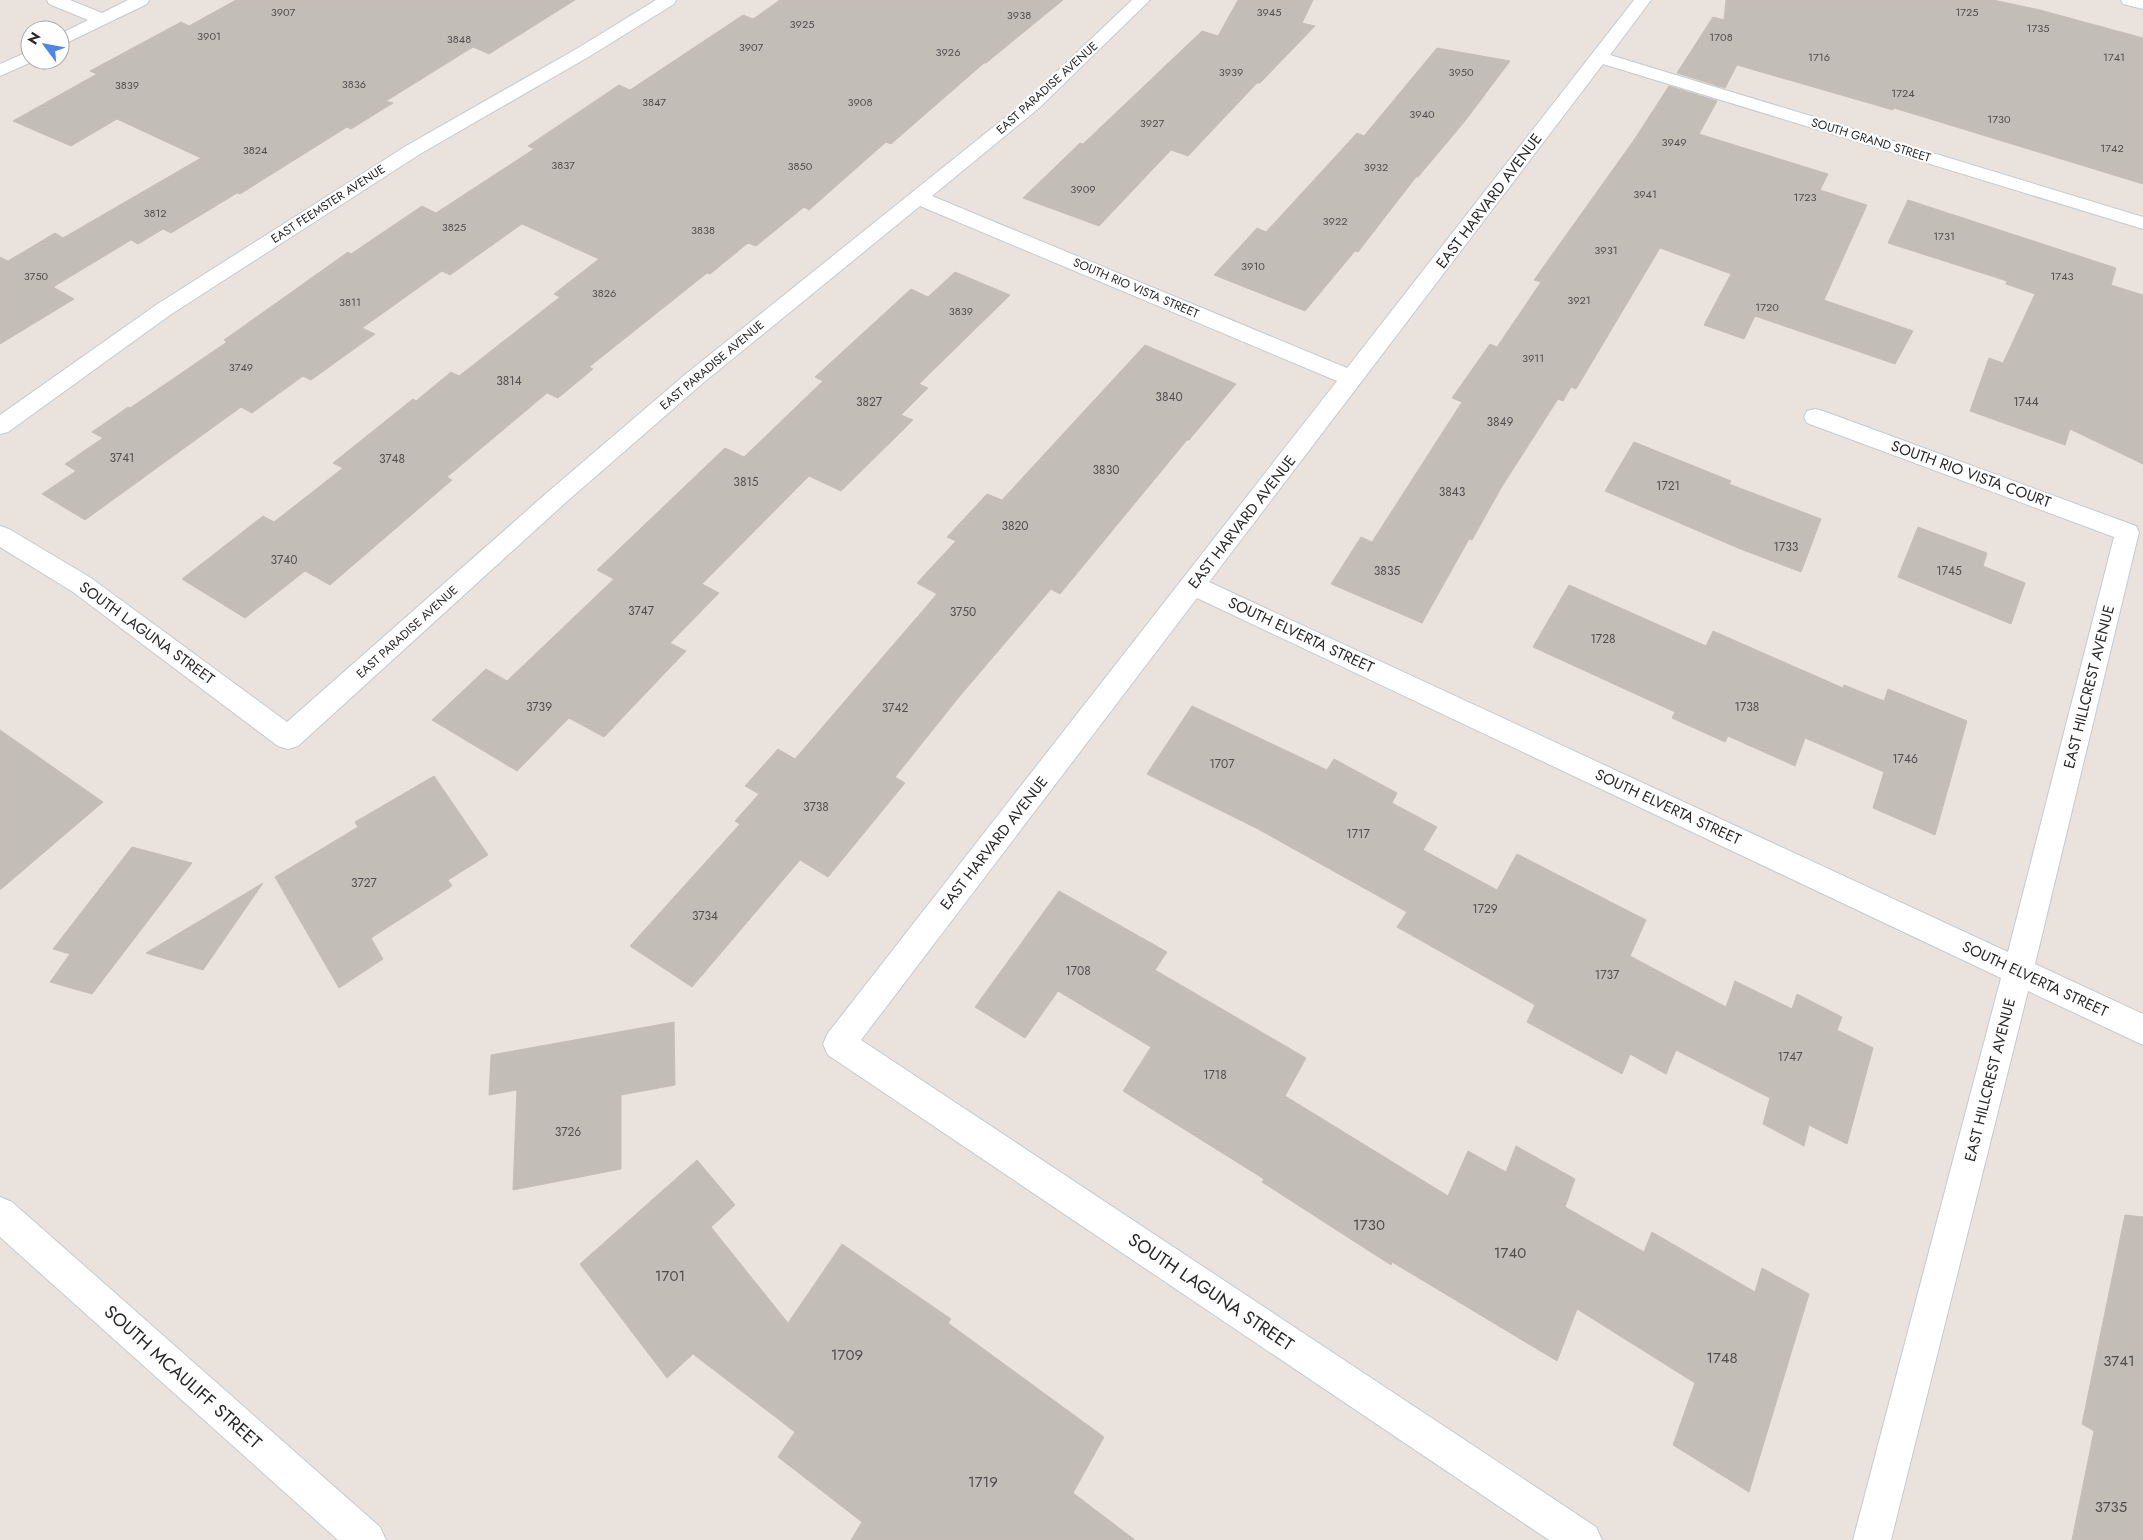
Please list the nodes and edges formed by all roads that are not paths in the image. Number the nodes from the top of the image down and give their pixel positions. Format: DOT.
graph roads {
  1 [pos="55,0"];
  2 [pos="141,0"];
  3 [pos="668,0"];
  4 [pos="1142,0"];
  5 [pos="1643,0"];
  6 [pos="2129,0"];
  7 [pos="2143,4"];
  8 [pos="101,19"];
  9 [pos="70,36"];
  10 [pos="1599,57"];
  11 [pos="20,61"];
  12 [pos="0,71"];
  13 [pos="919,198"];
  14 [pos="2143,223"];
  15 [pos="1353,379"];
  16 [pos="1816,417"];
  17 [pos="0,426"];
  18 [pos="2127,532"];
  19 [pos="0,535"];
  20 [pos="1193,585"];
  21 [pos="288,738"];
  22 [pos="2018,971"];
  23 [pos="2143,1030"];
  24 [pos="839,1044"];
  25 [pos="5,1228"];
  26 [pos="367,1540"];
  27 [pos="1583,1540"];
  28 [pos="1872,1540"];
  1 -- 8 [label="street"];
  2 -- 8 [label="street"];
  3 -- 17 [label="street, EAST FEEMSTER AVENUE"];
  4 -- 13 [label="street, EAST PARADISE AVENUE"];
  5 -- 10 [label="street, EAST HARVARD AVENUE"];
  6 -- 7 [label="street"];
  8 -- 9 [label="street"];
  10 -- 14 [label="street, SOUTH GRAND STREET"];
  10 -- 15 [label="street, EAST HARVARD AVENUE"];
  11 -- 12 [label="street"];
  13 -- 15 [label="street, SOUTH RIO VISTA STREET"];
  13 -- 21 [label="street, EAST PARADISE AVENUE"];
  15 -- 20 [label="street, EAST HARVARD AVENUE"];
  16 -- 18 [label="street, SOUTH RIO VISTA COURT"];
  18 -- 22 [label="street, EAST HILLCREST AVENUE"];
  19 -- 21 [label="street, SOUTH LAGUNA STREET"];
  20 -- 22 [label="street, SOUTH ELVERTA STREET"];
  20 -- 24 [label="street, EAST HARVARD AVENUE"];
  22 -- 23 [label="street, SOUTH ELVERTA STREET"];
  22 -- 28 [label="street, EAST HILLCREST AVENUE"];
  24 -- 27 [label="street, SOUTH LAGUNA STREET"];
  25 -- 26 [label="street, SOUTH MCAULIFF STREET"];
}
